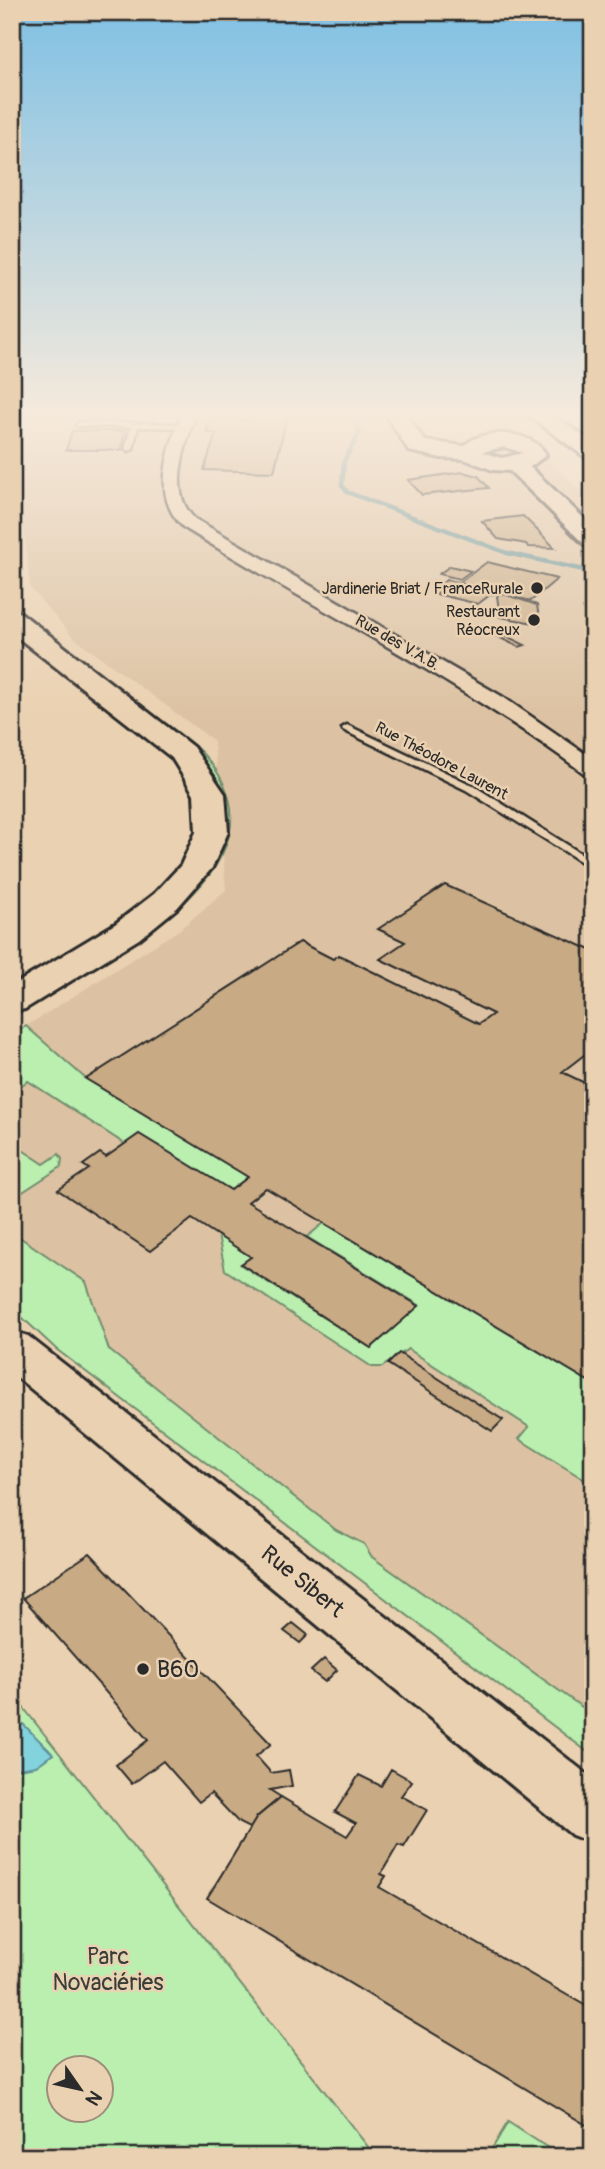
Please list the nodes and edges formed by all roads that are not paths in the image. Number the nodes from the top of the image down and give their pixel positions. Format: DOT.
graph roads {
  1 [pos="179,513"];
  2 [pos="566,513"];
  3 [pos="593,540"];
  4 [pos="12,620"];
  5 [pos="347,728"];
  6 [pos="593,769"];
  7 [pos="593,866"];
  8 [pos="12,1001"];
  9 [pos="12,1348"];
  10 [pos="593,1815"];
  1 -- 6 [label="street, Rue des V.A.B."];
  2 -- 3 [label="main road"];
  4 -- 8 [label="main road"];
  5 -- 7 [label="lane, Rue Théodore Laurent"];
  9 -- 10 [label="main road, Rue Sibert"];
}
